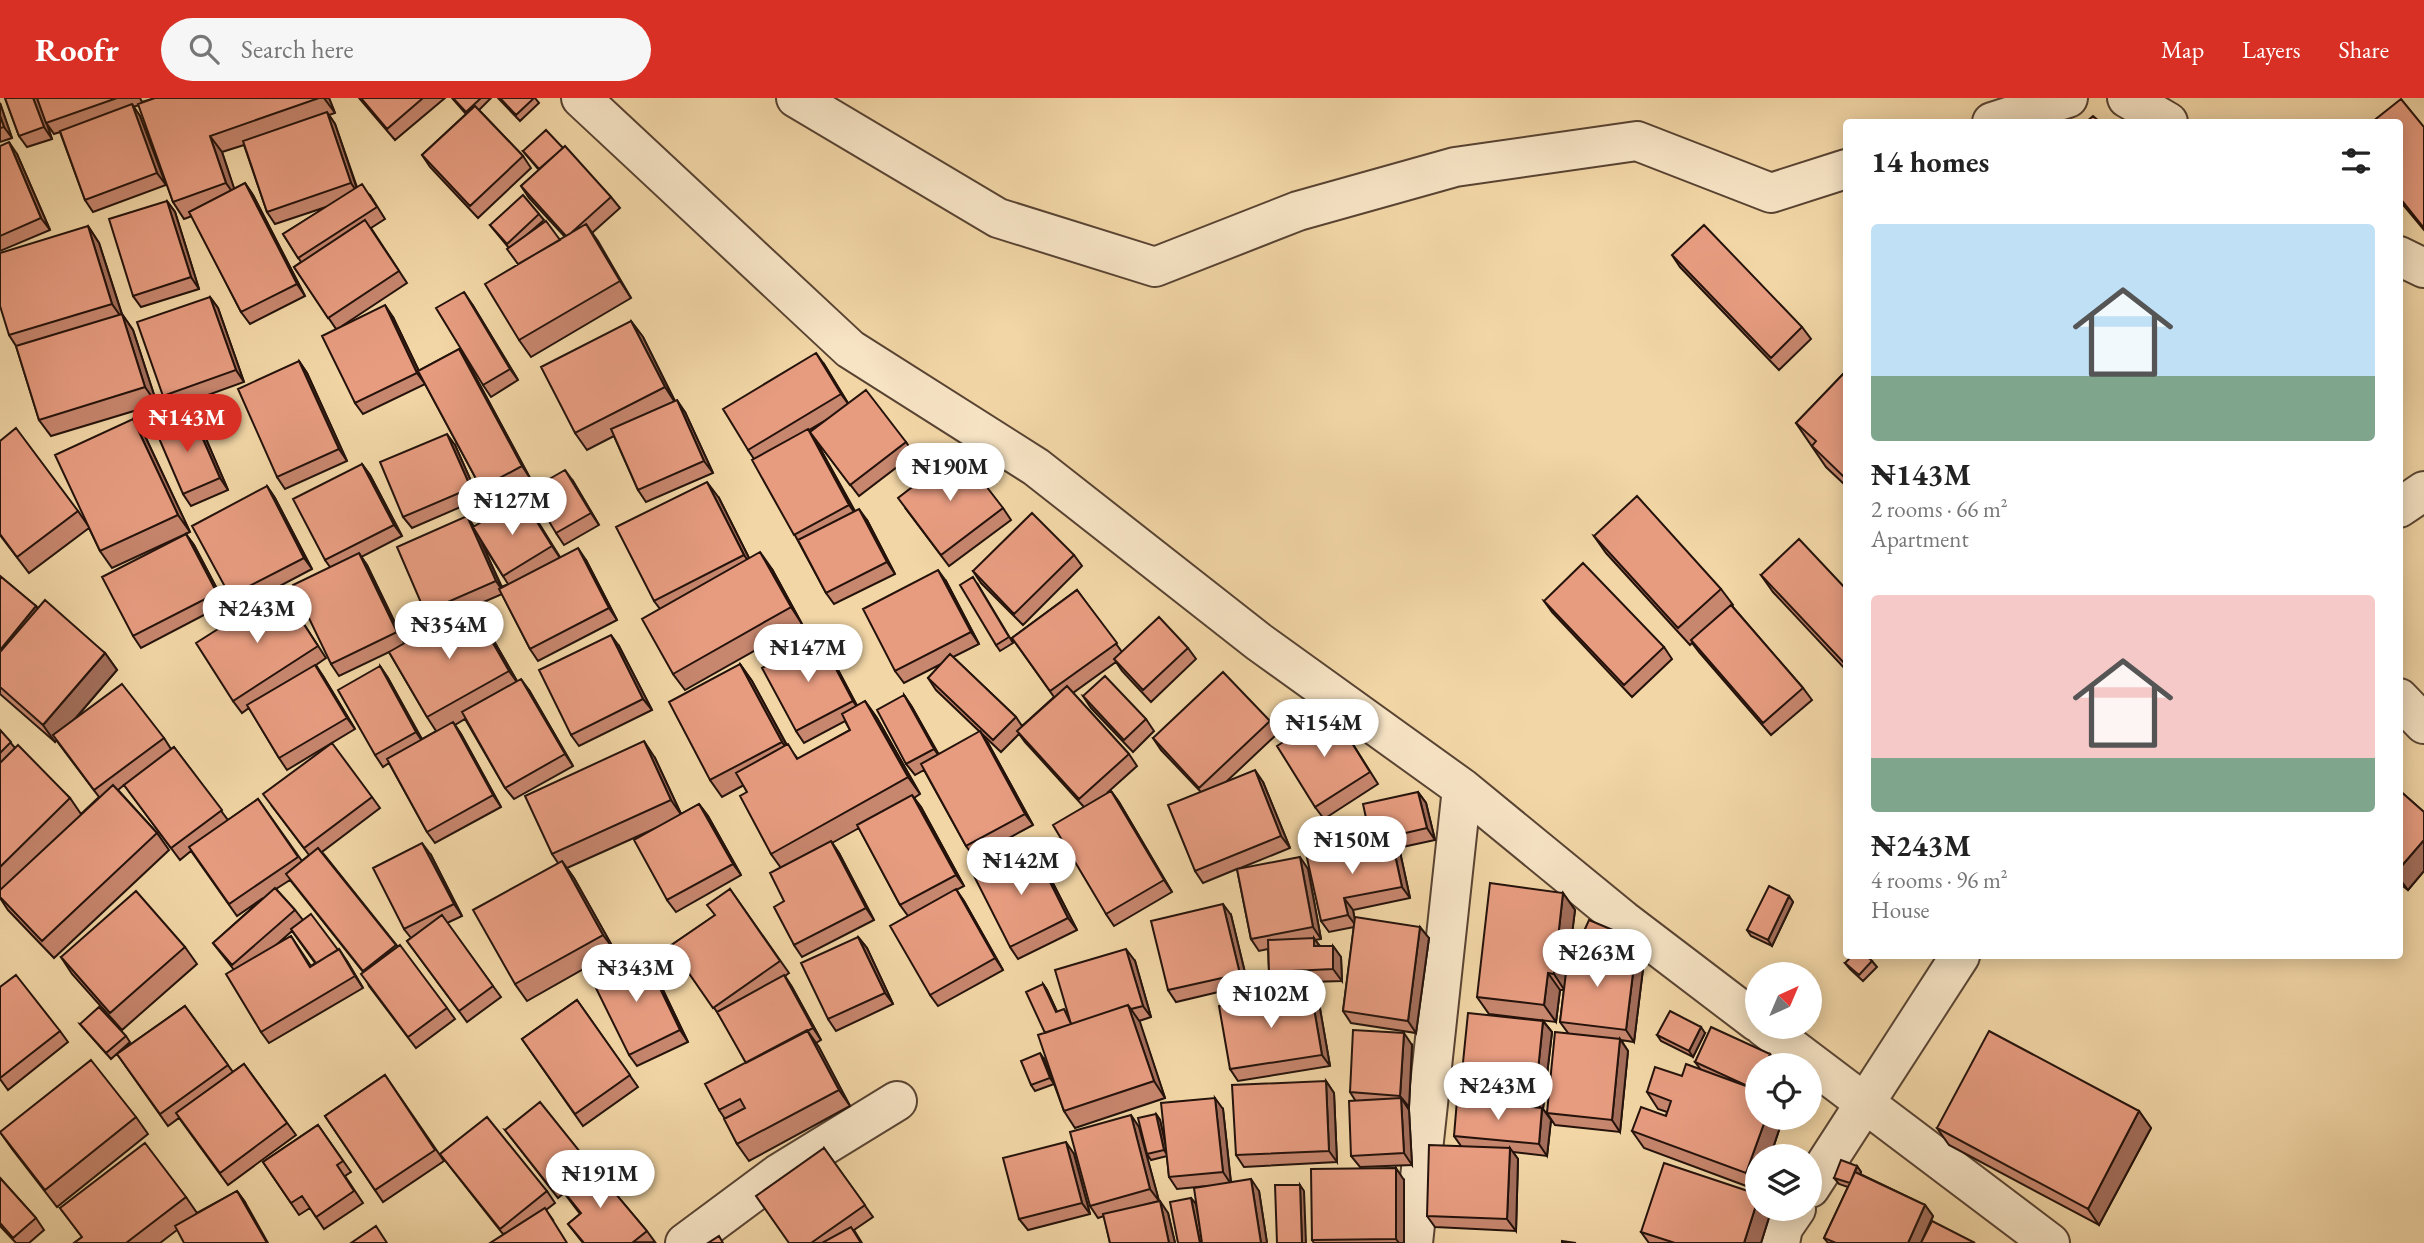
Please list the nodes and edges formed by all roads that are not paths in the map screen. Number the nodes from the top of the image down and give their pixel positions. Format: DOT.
graph roads {
  1 [pos="582,98"];
  2 [pos="796,98"];
  3 [pos="2068,98"];
  4 [pos="2127,98"];
  5 [pos="2002,119"];
  6 [pos="2163,119"];
  7 [pos="1843,170"];
  8 [pos="2403,258"];
  9 [pos="2424,268"];
  10 [pos="2424,491"];
  11 [pos="2403,505"];
  12 [pos="2403,702"];
  13 [pos="2424,724"];
  14 [pos="1462,788"];
  15 [pos="1958,959"];
  16 [pos="1745,1013"];
  17 [pos="1781,1040"];
  18 [pos="897,1101"];
  19 [pos="1865,1104"];
  20 [pos="1822,1170"];
  21 [pos="1788,1221"];
  22 [pos="685,1243"];
  23 [pos="1413,1243"];
  24 [pos="1780,1243"];
  25 [pos="2050,1243"];
  1 -- 14 [label="street"];
  2 -- 7 [label="street"];
  3 -- 5 [label="street"];
  4 -- 6 [label="street"];
  8 -- 9 [label="street"];
  10 -- 11 [label="street"];
  12 -- 13 [label="street"];
  14 -- 16 [label="street"];
  14 -- 23 [label="street"];
  15 -- 19 [label="street"];
  17 -- 19 [label="street"];
  18 -- 22 [label="street"];
  19 -- 20 [label="street"];
  19 -- 25 [label="street"];
  21 -- 24 [label="street"];
}
